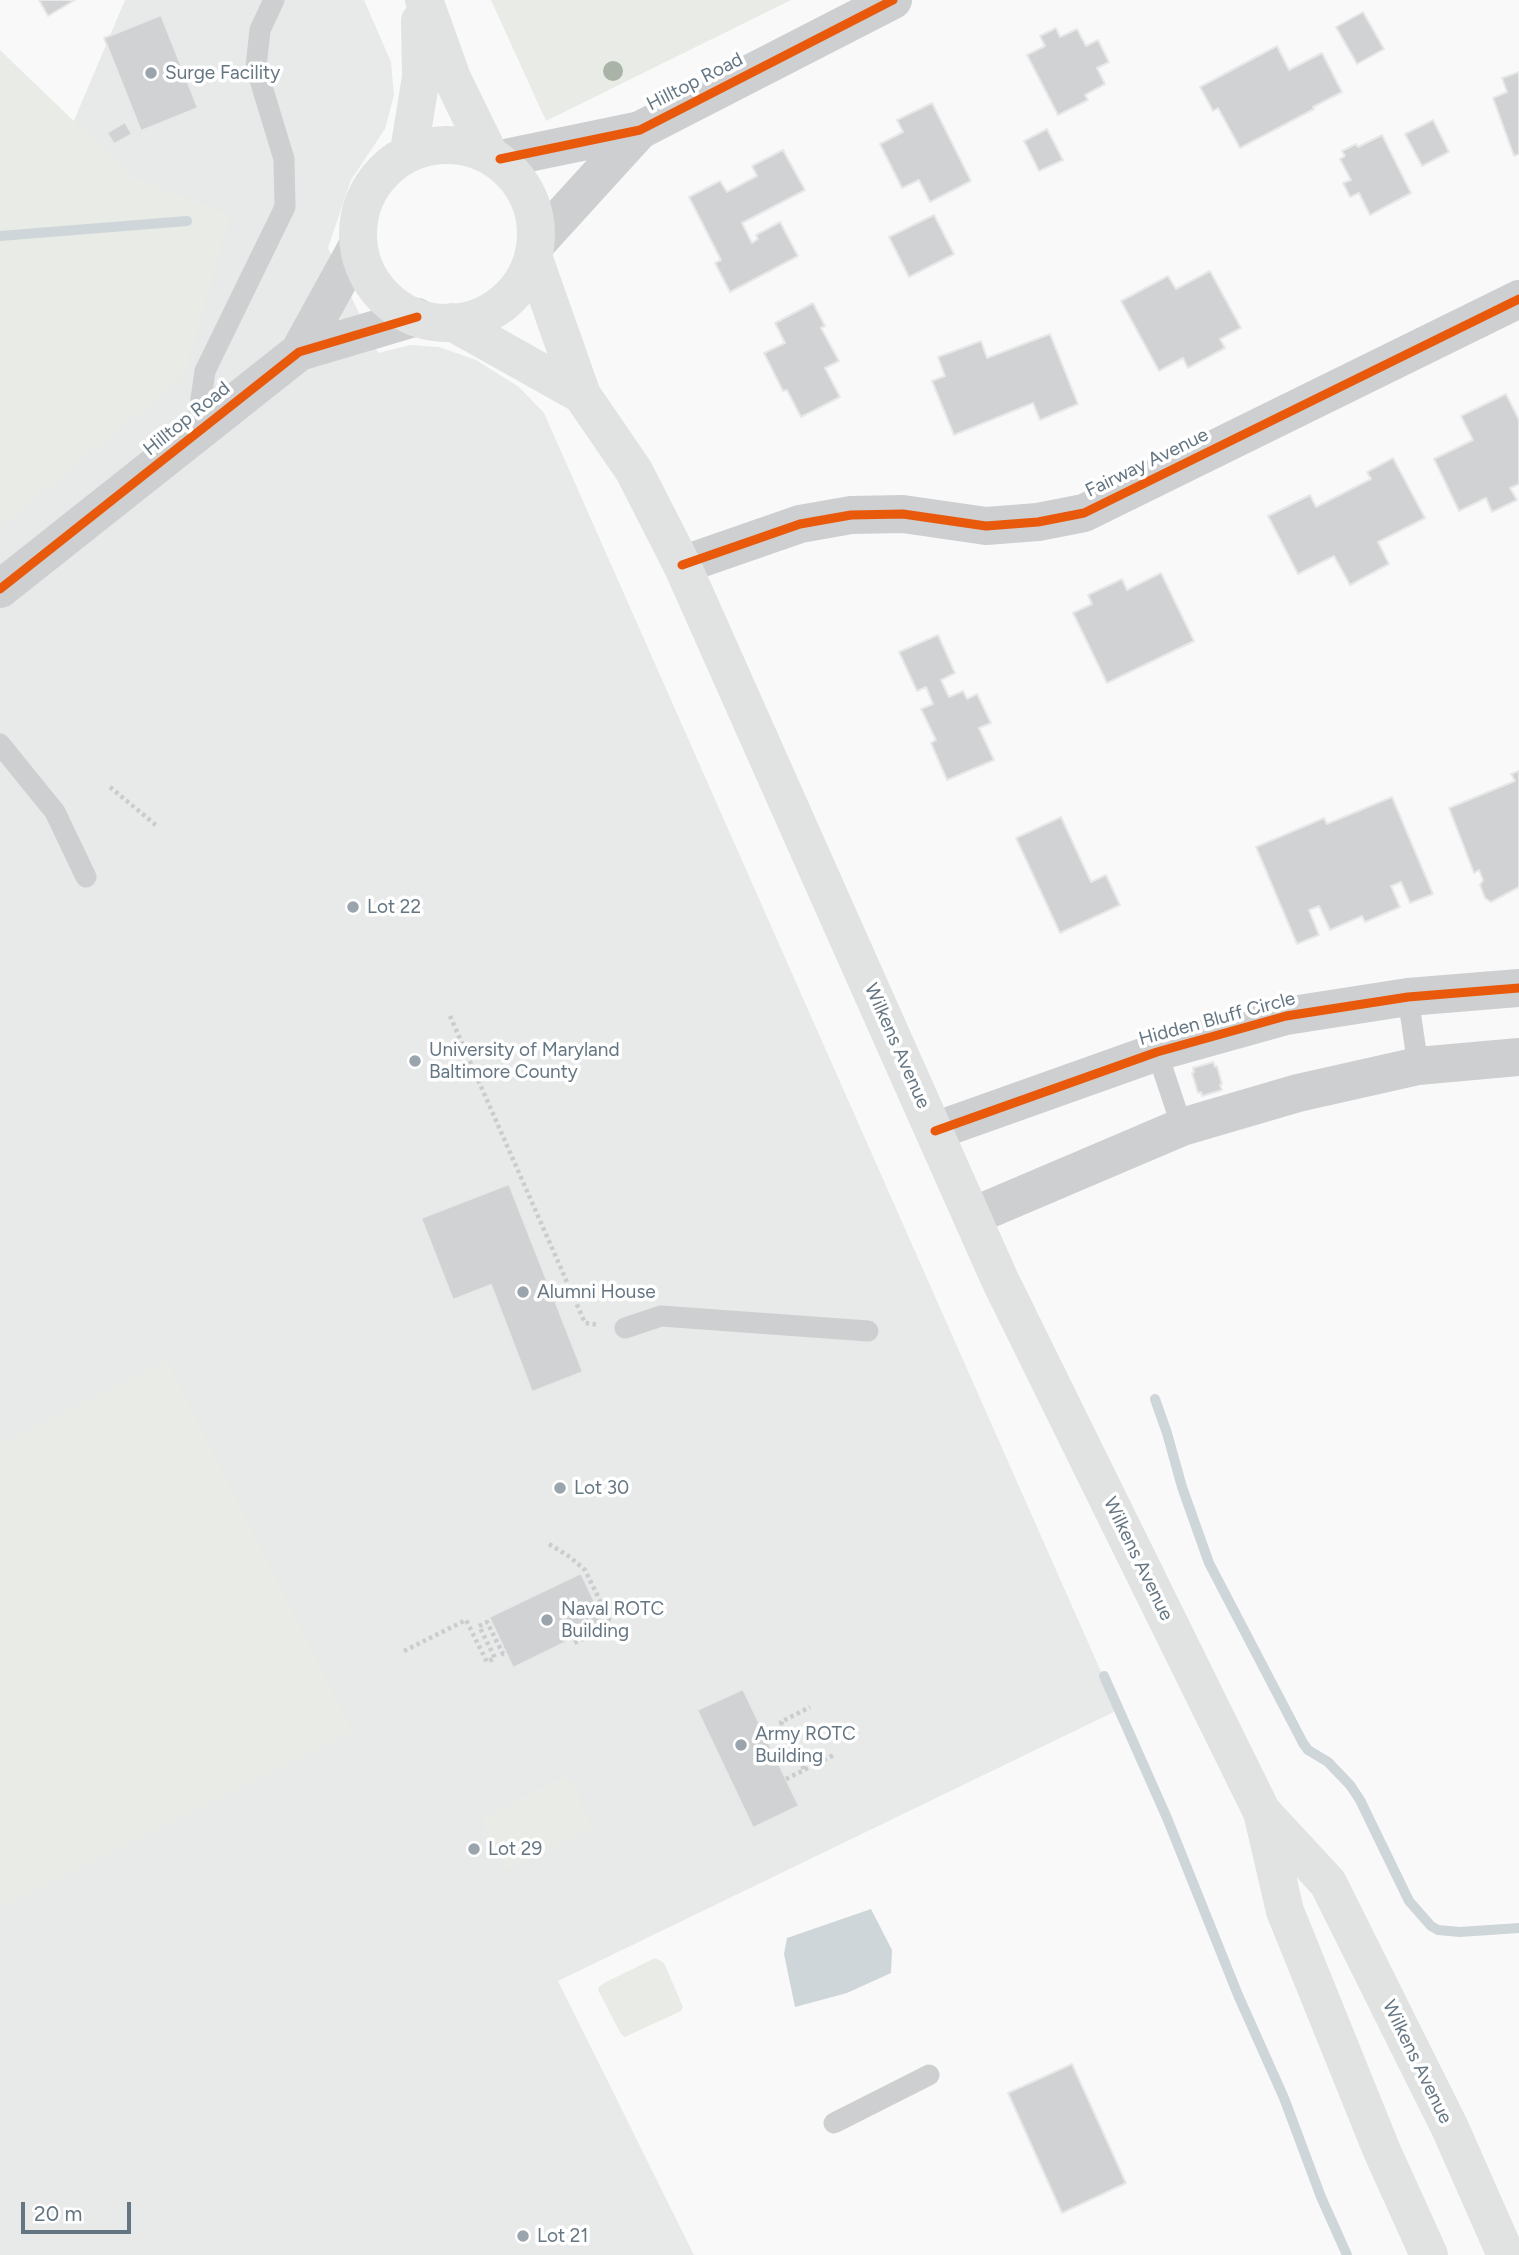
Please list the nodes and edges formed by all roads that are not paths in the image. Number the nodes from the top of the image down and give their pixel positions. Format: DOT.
graph roads {
  1 [pos="274,0"];
  2 [pos="421,0"];
  3 [pos="893,0"];
  4 [pos="640,130"];
  5 [pos="409,151"];
  6 [pos="495,157"];
  7 [pos="358,245"];
  8 [pos="535,249"];
  9 [pos="1519,299"];
  10 [pos="434,320"];
  11 [pos="299,352"];
  12 [pos="582,395"];
  13 [pos="196,435"];
  14 [pos="682,565"];
  15 [pos="0,589"];
  16 [pos="0,744"];
  17 [pos="86,877"];
  18 [pos="1519,988"];
  19 [pos="1408,997"];
  20 [pos="1157,1052"];
  21 [pos="1519,1057"];
  22 [pos="1418,1066"];
  23 [pos="1182,1127"];
  24 [pos="935,1131"];
  25 [pos="973,1216"];
  26 [pos="625,1328"];
  27 [pos="868,1331"];
  28 [pos="1262,1812"];
  29 [pos="929,2075"];
  30 [pos="834,2123"];
  31 [pos="1429,2255"];
  32 [pos="1506,2255"];
  1 -- 13 [label="lane"];
  2 -- 5 [label="main road"];
  2 -- 6 [label="main road"];
  3 -- 4 [label="street, Hilltop Road"];
  4 -- 6 [label="street, Hilltop Road"];
  4 -- 8 [label="street, Hilltop Road"];
  5 -- 6 [label="main road"];
  5 -- 7 [label="main road"];
  6 -- 8 [label="main road"];
  7 -- 10 [label="main road"];
  7 -- 11 [label="street, Hilltop Road"];
  8 -- 10 [label="main road"];
  8 -- 12 [label="main road, Wilkens Avenue"];
  9 -- 14 [label="street, Fairway Avenue"];
  10 -- 11 [label="street, Hilltop Road"];
  10 -- 12 [label="main road, Wilkens Avenue"];
  11 -- 13 [label="street, Hilltop Road"];
  12 -- 14 [label="main road, Wilkens Avenue"];
  13 -- 15 [label="street, Hilltop Road"];
  14 -- 24 [label="main road, Wilkens Avenue"];
  16 -- 17 [label="lane"];
  18 -- 19 [label="street, Hidden Bluff Circle"];
  19 -- 20 [label="street, Hidden Bluff Circle"];
  19 -- 22 [label="lane"];
  20 -- 23 [label="lane"];
  20 -- 24 [label="street, Hidden Bluff Circle"];
  21 -- 22 [label="street"];
  22 -- 23 [label="street"];
  23 -- 25 [label="street"];
  24 -- 25 [label="main road, Wilkens Avenue"];
  25 -- 28 [label="main road, Wilkens Avenue"];
  26 -- 27 [label="lane"];
  28 -- 31 [label="main road, Wilkens Avenue"];
  28 -- 32 [label="main road, Wilkens Avenue"];
  29 -- 30 [label="lane"];
}
